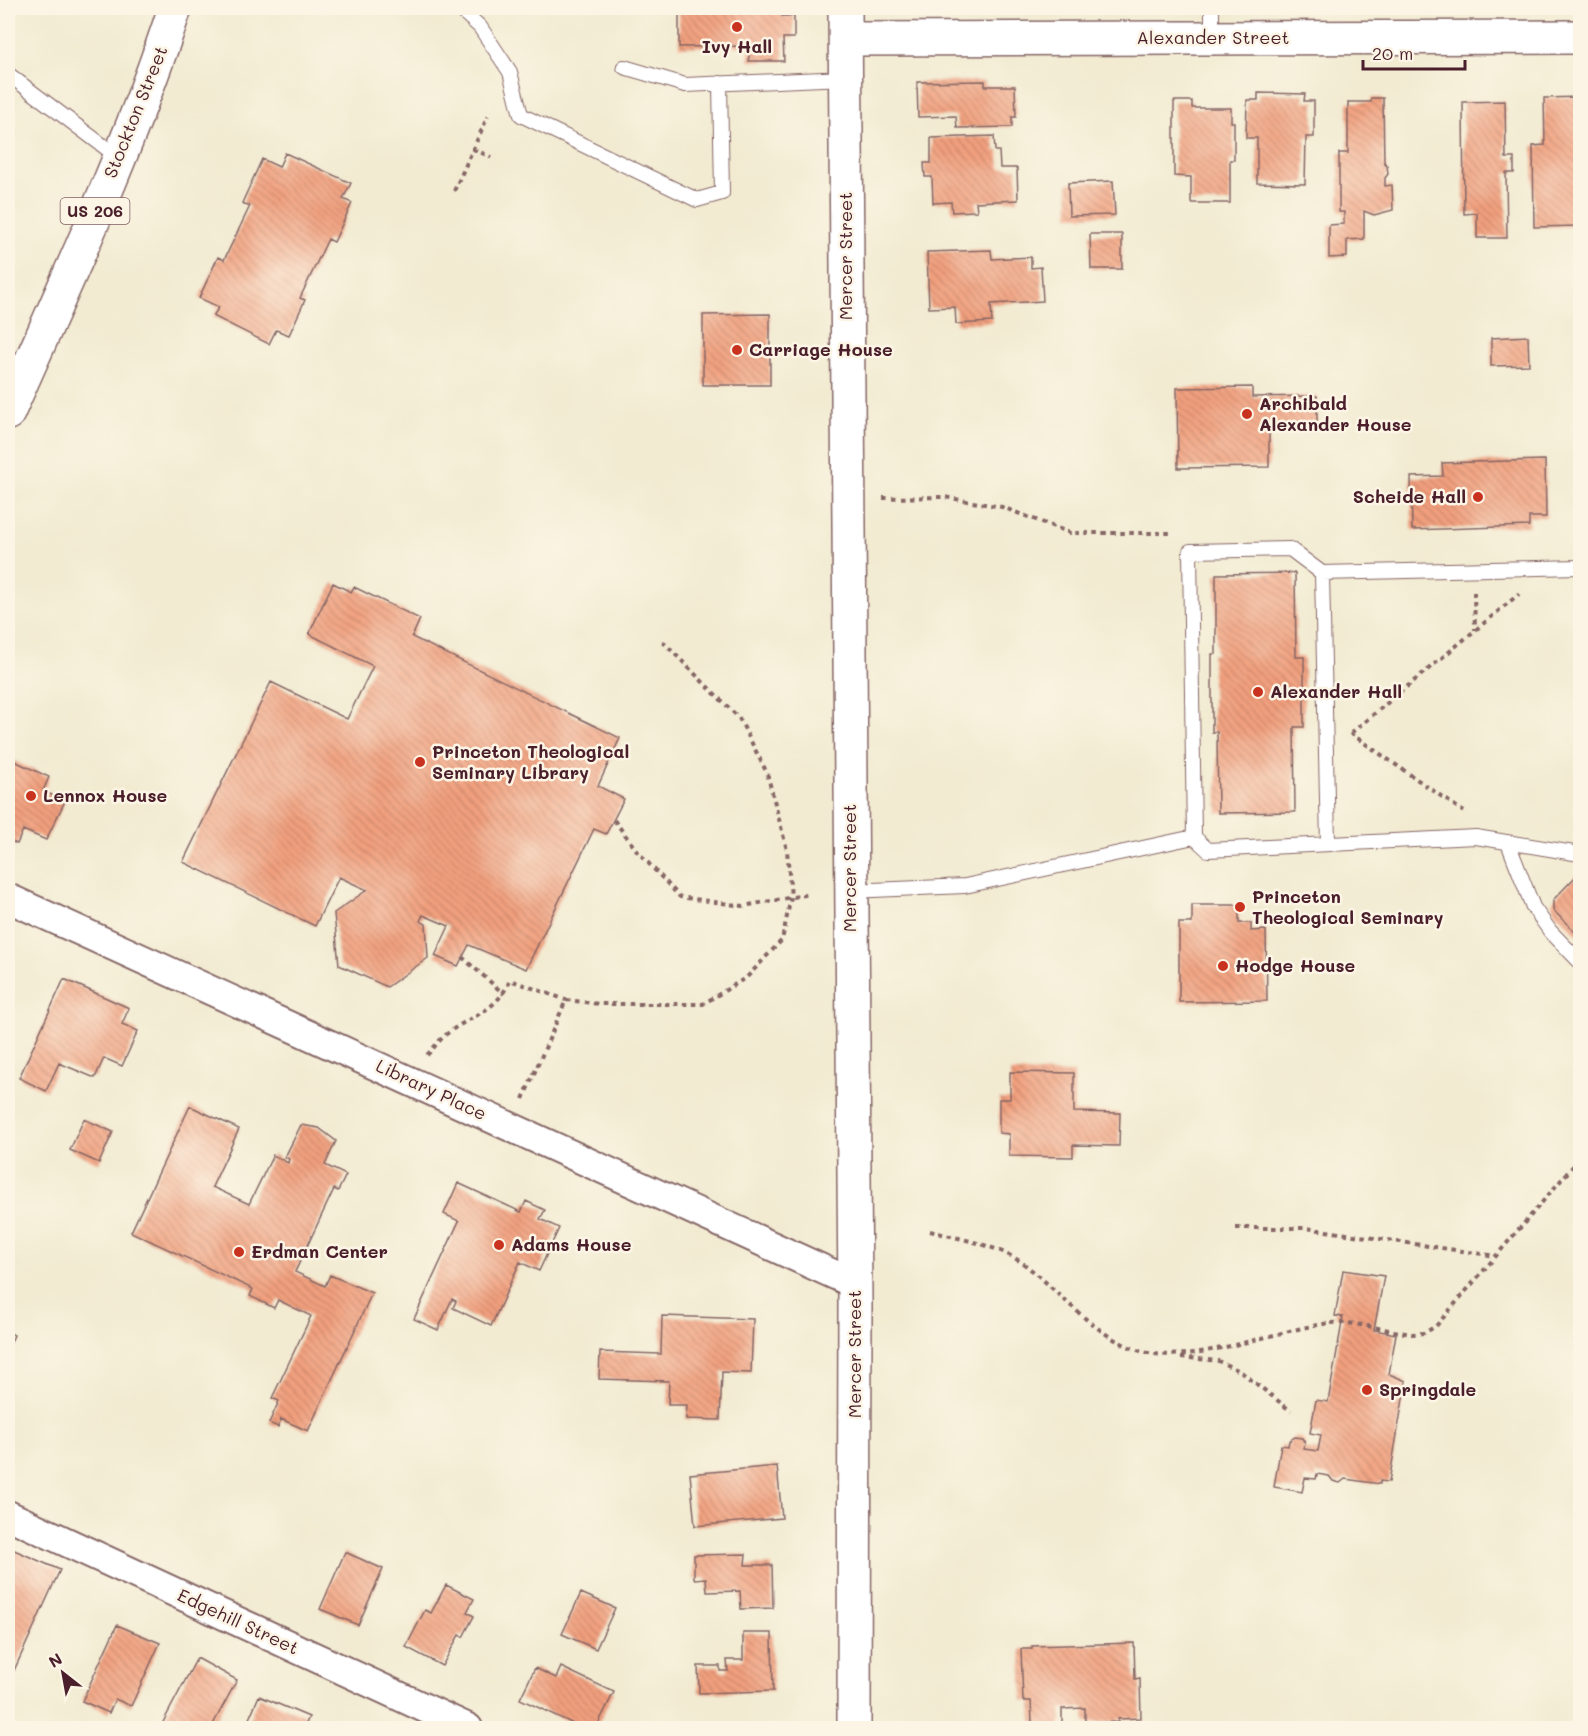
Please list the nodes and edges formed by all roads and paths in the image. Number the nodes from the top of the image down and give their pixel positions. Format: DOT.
graph roads {
  1 [pos="175,8"];
  2 [pos="459,8"];
  3 [pos="845,23"];
  4 [pos="1212,23"];
  5 [pos="1581,37"];
  6 [pos="624,67"];
  7 [pos="8,74"];
  8 [pos="845,78"];
  9 [pos="720,83"];
  10 [pos="488,116"];
  11 [pos="473,149"];
  12 [pos="118,157"];
  13 [pos="491,157"];
  14 [pos="454,191"];
  15 [pos="8,408"];
  16 [pos="848,499"];
  17 [pos="1190,551"];
  18 [pos="1581,567"];
  19 [pos="1550,568"];
  20 [pos="1473,570"];
  21 [pos="1322,573"];
  22 [pos="1475,630"];
  23 [pos="662,641"];
  24 [pos="1351,733"];
  25 [pos="1326,737"];
  26 [pos="614,820"];
  27 [pos="1194,837"];
  28 [pos="1508,843"];
  29 [pos="1328,844"];
  30 [pos="1581,854"];
  31 [pos="850,891"];
  32 [pos="810,894"];
  33 [pos="791,897"];
  34 [pos="8,898"];
  35 [pos="462,957"];
  36 [pos="1581,962"];
  37 [pos="504,994"];
  38 [pos="566,1000"];
  39 [pos="405,1079"];
  40 [pos="511,1127"];
  41 [pos="1581,1158"];
  42 [pos="1236,1228"];
  43 [pos="930,1231"];
  44 [pos="1496,1256"];
  45 [pos="855,1284"];
  46 [pos="1178,1356"];
  47 [pos="1291,1411"];
  48 [pos="8,1515"];
  49 [pos="468,1728"];
  50 [pos="854,1728"];
  1 -- 12 [label="main road, Stockton Street / US 206"];
  2 -- 9 [label="lane"];
  3 -- 4 [label="main road, Alexander Street"];
  3 -- 8 [label="main road, Mercer Street"];
  4 -- 5 [label="main road, Alexander Street"];
  6 -- 9 [label="lane"];
  7 -- 12 [label="lane"];
  8 -- 9 [label="lane"];
  8 -- 16 [label="main road, Mercer Street"];
  10 -- 11 [label="path"];
  11 -- 13 [label="path"];
  11 -- 14 [label="path"];
  12 -- 15 [label="main road, Stockton Street / US 206"];
  16 -- 17 [label="path"];
  16 -- 31 [label="main road, Mercer Street"];
  17 -- 21 [label="lane"];
  17 -- 27 [label="lane"];
  18 -- 19 [label="lane"];
  19 -- 20 [label="lane"];
  19 -- 22 [label="path"];
  20 -- 21 [label="lane"];
  20 -- 22 [label="path"];
  21 -- 25 [label="lane"];
  22 -- 24 [label="path"];
  23 -- 33 [label="path"];
  24 -- 25 [label="path"];
  24 -- 28 [label="path"];
  25 -- 29 [label="lane"];
  26 -- 33 [label="path"];
  27 -- 29 [label="lane"];
  27 -- 31 [label="lane"];
  28 -- 29 [label="lane"];
  28 -- 30 [label="lane"];
  28 -- 36 [label="lane"];
  31 -- 45 [label="main road, Mercer Street"];
  32 -- 33 [label="path"];
  33 -- 38 [label="path"];
  34 -- 39 [label="street, Library Place"];
  35 -- 37 [label="path"];
  37 -- 38 [label="path"];
  37 -- 39 [label="path"];
  38 -- 40 [label="path"];
  39 -- 40 [label="street, Library Place"];
  40 -- 45 [label="street, Library Place"];
  41 -- 44 [label="path"];
  42 -- 44 [label="path"];
  43 -- 46 [label="path"];
  44 -- 46 [label="path"];
  45 -- 50 [label="main road, Mercer Street"];
  46 -- 47 [label="path"];
  48 -- 49 [label="street, Edgehill Street"];
}
